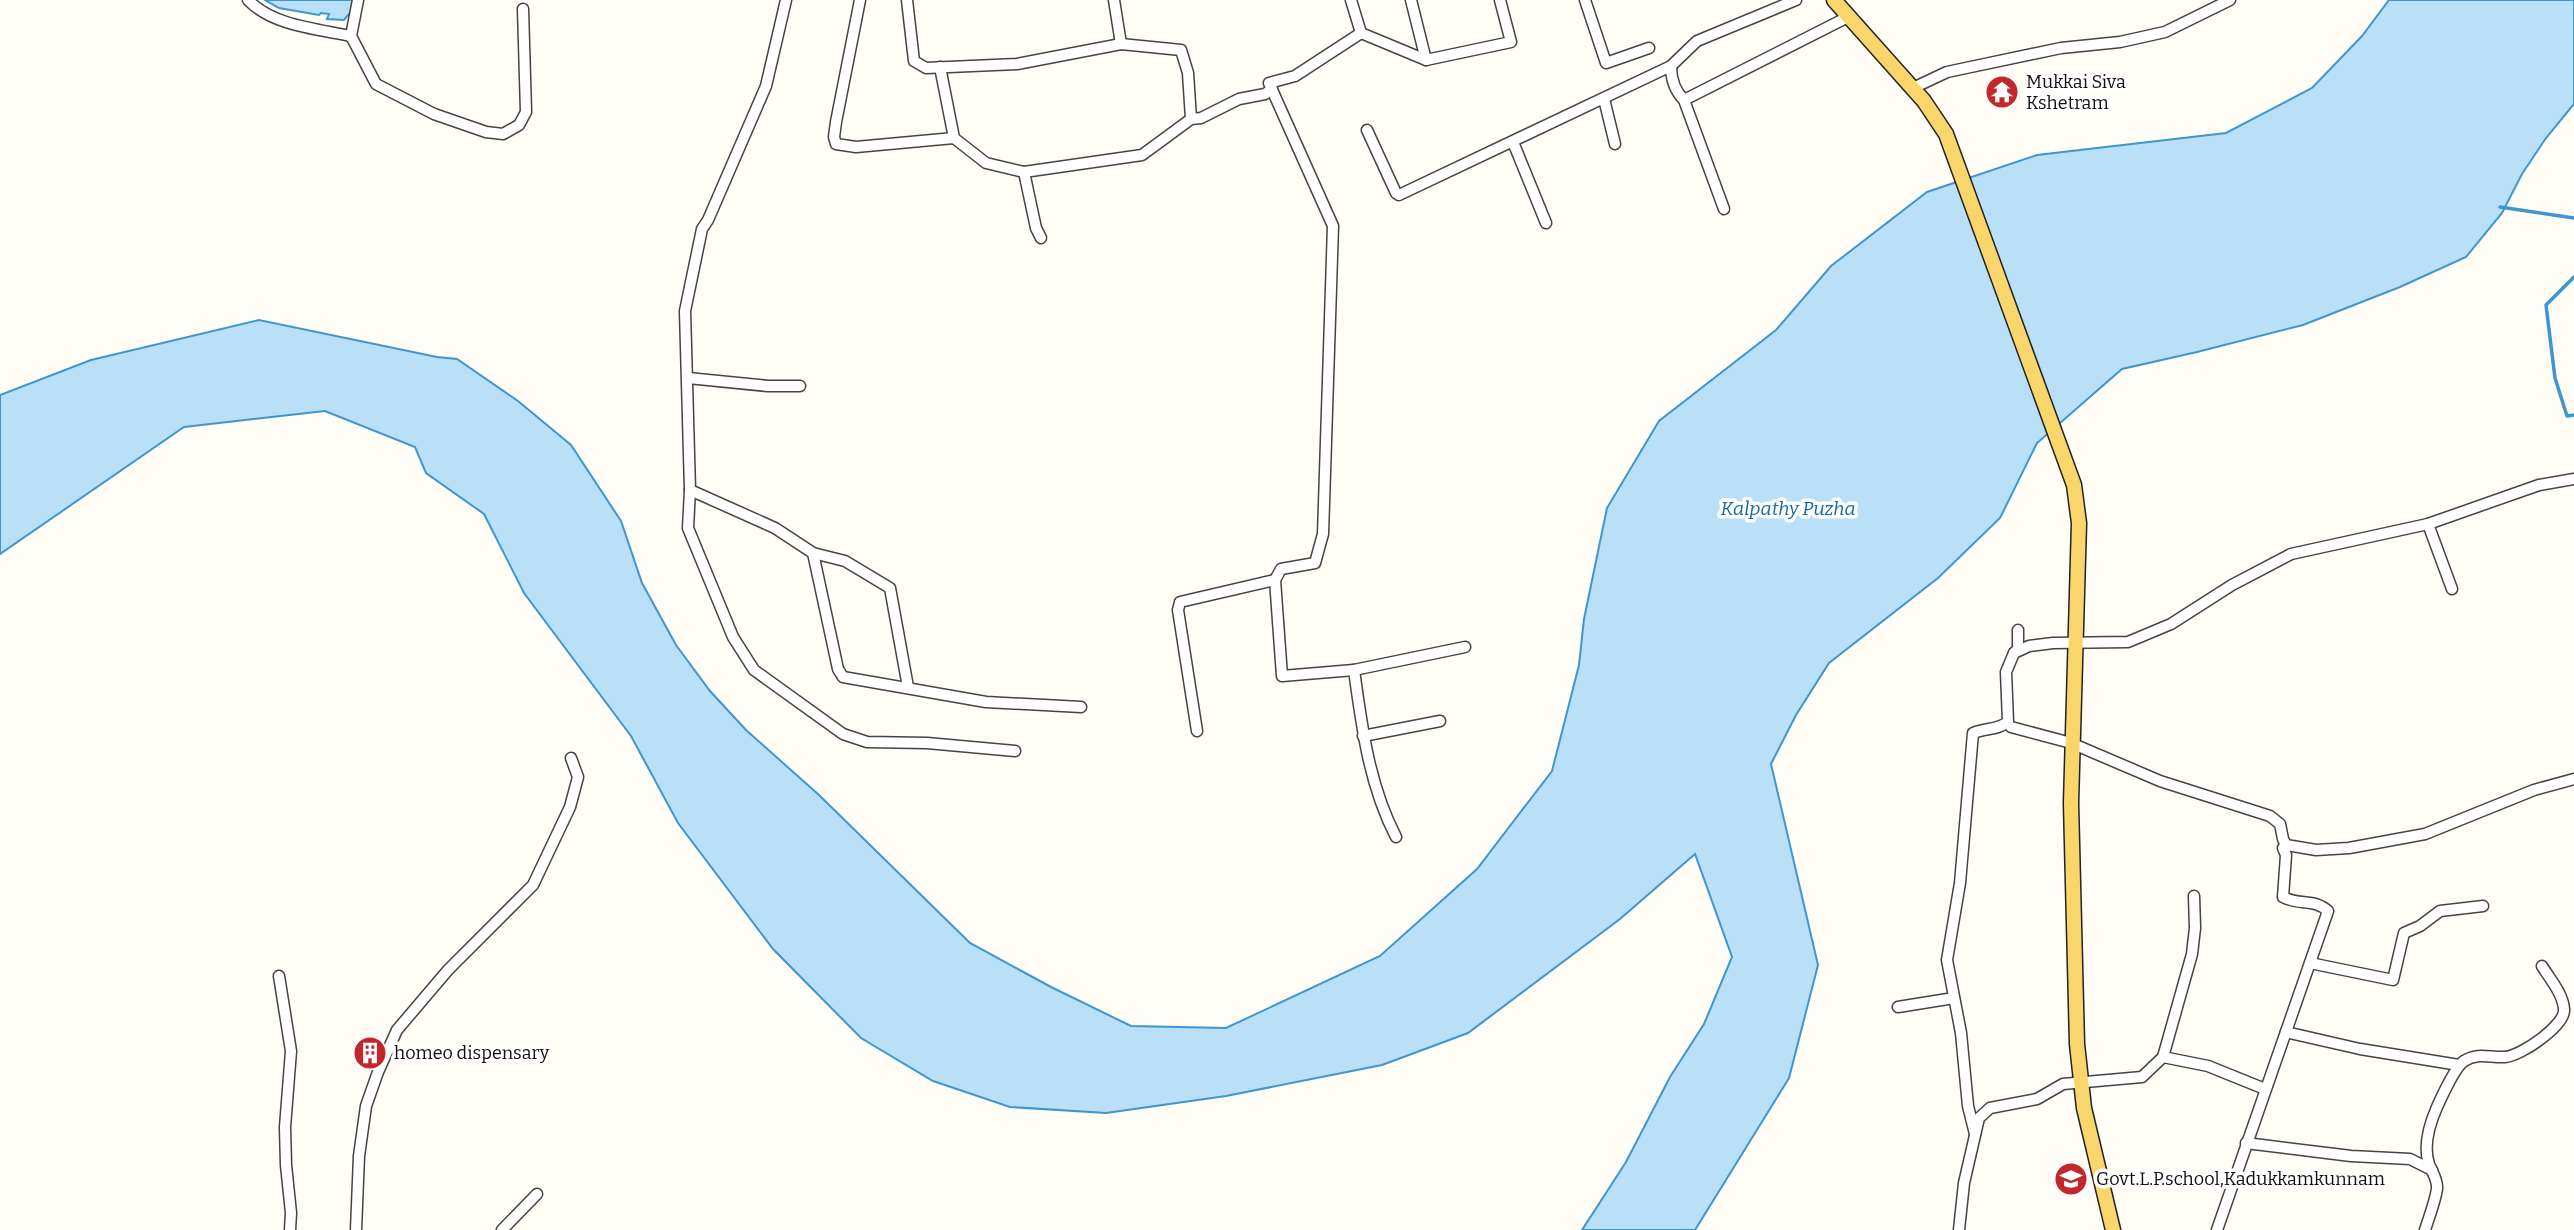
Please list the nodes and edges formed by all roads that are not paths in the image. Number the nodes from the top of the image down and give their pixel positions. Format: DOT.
graph roads {
  1 [pos="248,0"];
  2 [pos="358,0"];
  3 [pos="786,0"];
  4 [pos="860,0"];
  5 [pos="907,0"];
  6 [pos="1114,0"];
  7 [pos="1351,0"];
  8 [pos="1410,0"];
  9 [pos="1500,0"];
  10 [pos="1585,0"];
  11 [pos="1796,0"];
  12 [pos="1834,0"];
  13 [pos="2230,0"];
  14 [pos="523,9"];
  15 [pos="1848,16"];
  16 [pos="1361,33"];
  17 [pos="351,36"];
  18 [pos="1121,44"];
  19 [pos="1648,48"];
  20 [pos="1426,60"];
  21 [pos="1671,66"];
  22 [pos="940,67"];
  23 [pos="1913,88"];
  24 [pos="1272,89"];
  25 [pos="1604,99"];
  26 [pos="1684,100"];
  27 [pos="1191,119"];
  28 [pos="1367,130"];
  29 [pos="954,138"];
  30 [pos="1513,142"];
  31 [pos="1615,144"];
  32 [pos="1024,172"];
  33 [pos="1724,209"];
  34 [pos="1546,223"];
  35 [pos="1041,239"];
  36 [pos="688,378"];
  37 [pos="800,386"];
  38 [pos="2574,479"];
  39 [pos="690,490"];
  40 [pos="2428,524"];
  41 [pos="813,553"];
  42 [pos="1275,580"];
  43 [pos="2452,589"];
  44 [pos="2018,630"];
  45 [pos="2077,642"];
  46 [pos="1465,647"];
  47 [pos="2014,653"];
  48 [pos="1354,670"];
  49 [pos="908,687"];
  50 [pos="1081,707"];
  51 [pos="1440,721"];
  52 [pos="2011,727"];
  53 [pos="1197,731"];
  54 [pos="1363,736"];
  55 [pos="2071,744"];
  56 [pos="1015,751"];
  57 [pos="571,758"];
  58 [pos="2574,779"];
  59 [pos="1395,837"];
  60 [pos="2283,848"];
  61 [pos="2194,896"];
  62 [pos="2483,906"];
  63 [pos="2310,963"];
  64 [pos="2543,966"];
  65 [pos="279,976"];
  66 [pos="1954,998"];
  67 [pos="1898,1007"];
  68 [pos="2286,1032"];
  69 [pos="2163,1057"];
  70 [pos="2459,1065"];
  71 [pos="2081,1083"];
  72 [pos="2265,1089"];
  73 [pos="1976,1135"];
  74 [pos="2246,1143"];
  75 [pos="2432,1170"];
  76 [pos="537,1194"];
  77 [pos="290,1230"];
  78 [pos="356,1230"];
  79 [pos="502,1230"];
  80 [pos="1959,1230"];
  81 [pos="2113,1230"];
  82 [pos="2217,1230"];
  83 [pos="2425,1230"];
  1 -- 17 [label="street"];
  2 -- 17 [label="street"];
  3 -- 36 [label="street"];
  4 -- 29 [label="street"];
  5 -- 22 [label="street"];
  6 -- 18 [label="street"];
  7 -- 16 [label="street"];
  8 -- 20 [label="street"];
  9 -- 20 [label="street"];
  10 -- 19 [label="street"];
  11 -- 21 [label="street"];
  12 -- 15 [label="main road"];
  13 -- 23 [label="street"];
  14 -- 17 [label="street"];
  15 -- 23 [label="main road"];
  15 -- 26 [label="street"];
  16 -- 20 [label="street"];
  16 -- 24 [label="street"];
  18 -- 22 [label="street"];
  18 -- 27 [label="street"];
  21 -- 25 [label="street"];
  21 -- 26 [label="street"];
  22 -- 29 [label="street"];
  23 -- 45 [label="main road"];
  24 -- 27 [label="street"];
  24 -- 42 [label="street"];
  25 -- 30 [label="street"];
  25 -- 31 [label="street"];
  26 -- 33 [label="street"];
  27 -- 32 [label="street"];
  28 -- 30 [label="street"];
  29 -- 32 [label="street"];
  30 -- 34 [label="street"];
  32 -- 35 [label="street"];
  36 -- 37 [label="street"];
  36 -- 39 [label="street"];
  38 -- 40 [label="street"];
  39 -- 41 [label="street"];
  39 -- 56 [label="street"];
  40 -- 43 [label="street"];
  40 -- 45 [label="street"];
  41 -- 49 [label="street"];
  41 -- 49 [label="street"];
  42 -- 48 [label="street"];
  42 -- 53 [label="street"];
  44 -- 47 [label="street"];
  45 -- 47 [label="street"];
  45 -- 55 [label="main road"];
  46 -- 48 [label="street"];
  47 -- 66 [label="street"];
  48 -- 54 [label="street"];
  49 -- 50 [label="street"];
  51 -- 54 [label="street"];
  52 -- 55 [label="street"];
  54 -- 59 [label="street"];
  55 -- 58 [label="street"];
  55 -- 71 [label="main road"];
  57 -- 78 [label="street"];
  60 -- 63 [label="street"];
  61 -- 69 [label="street"];
  62 -- 63 [label="street"];
  63 -- 68 [label="street"];
  64 -- 70 [label="street"];
  65 -- 77 [label="street"];
  66 -- 67 [label="street"];
  66 -- 73 [label="street"];
  68 -- 70 [label="street"];
  68 -- 72 [label="street"];
  69 -- 71 [label="street"];
  69 -- 72 [label="street"];
  70 -- 75 [label="street"];
  71 -- 73 [label="street"];
  71 -- 81 [label="main road"];
  72 -- 74 [label="street"];
  73 -- 80 [label="street"];
  74 -- 75 [label="street"];
  74 -- 82 [label="street"];
  75 -- 83 [label="street"];
  76 -- 79 [label="street"];
}
